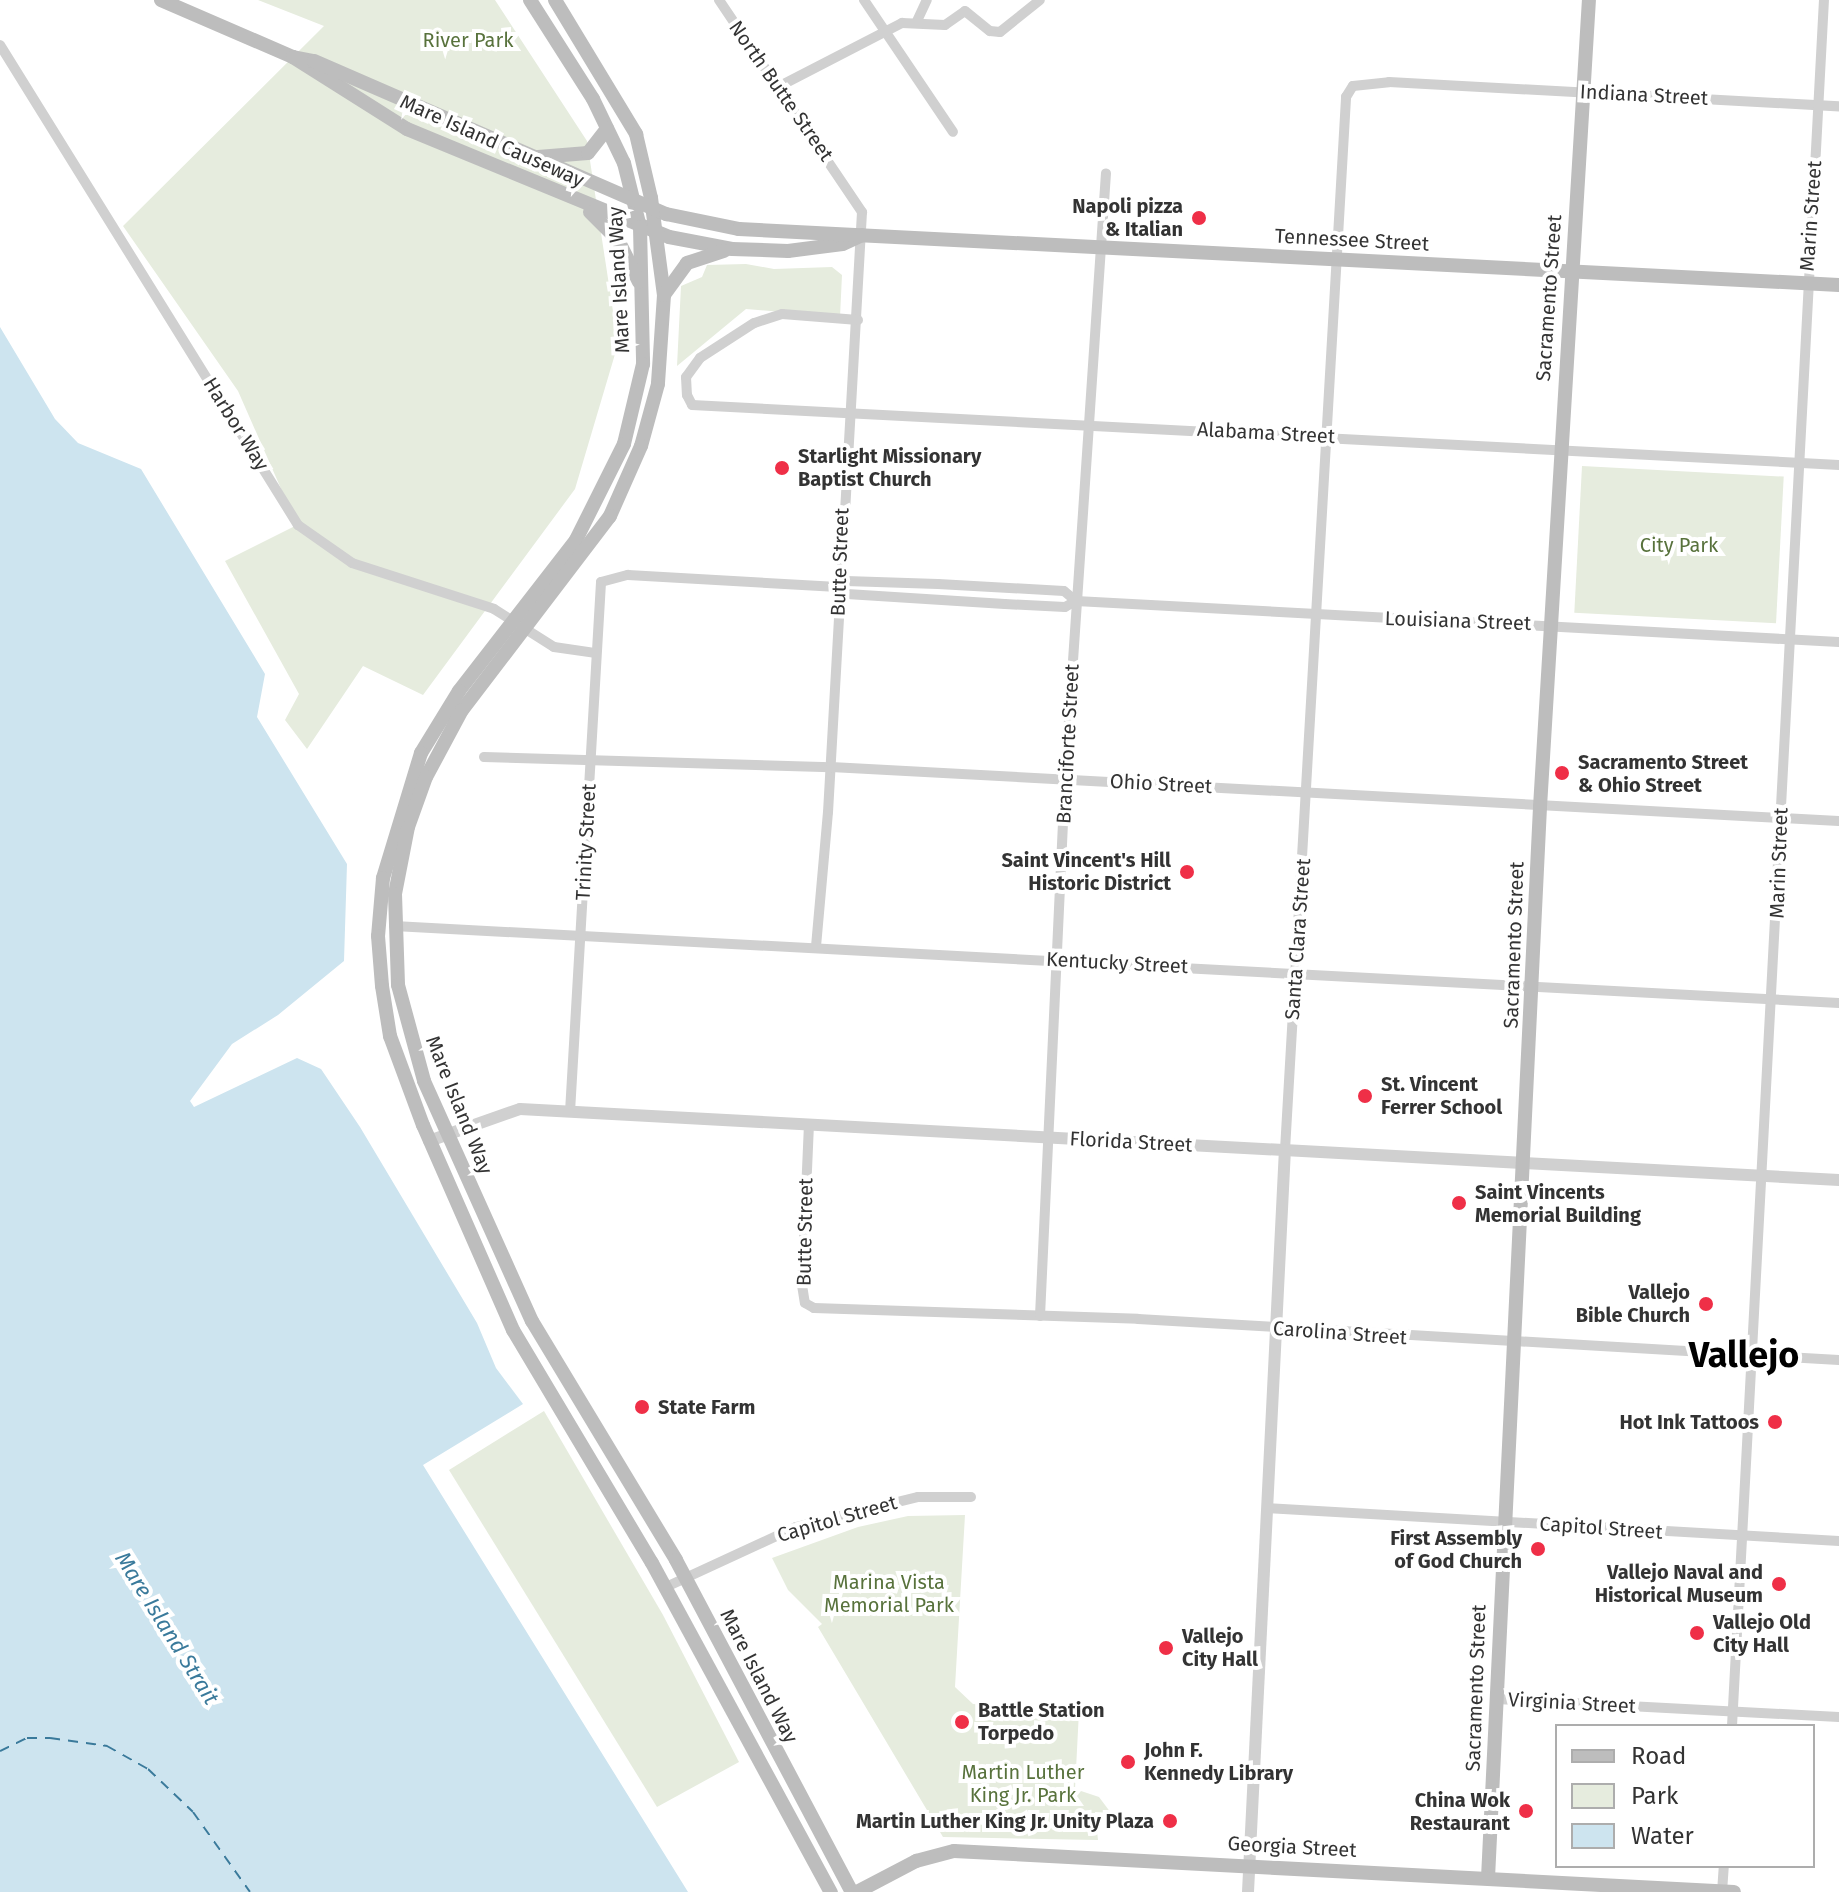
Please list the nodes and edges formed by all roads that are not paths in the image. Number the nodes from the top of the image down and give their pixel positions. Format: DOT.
graph roads {
  1 [pos="161,0"];
  2 [pos="530,0"];
  3 [pos="555,0"];
  4 [pos="719,0"];
  5 [pos="864,0"];
  6 [pos="927,0"];
  7 [pos="1040,0"];
  8 [pos="1589,0"];
  9 [pos="1824,0"];
  10 [pos="964,6"];
  11 [pos="917,21"];
  12 [pos="885,33"];
  13 [pos="0,45"];
  14 [pos="293,57"];
  15 [pos="1449,85"];
  16 [pos="776,88"];
  17 [pos="1584,92"];
  18 [pos="1818,104"];
  19 [pos="1839,106"];
  20 [pos="607,129"];
  21 [pos="953,132"];
  22 [pos="522,155"];
  23 [pos="1106,173"];
  24 [pos="844,181"];
  25 [pos="573,199"];
  26 [pos="636,202"];
  27 [pos="653,209"];
  28 [pos="640,227"];
  29 [pos="657,233"];
  30 [pos="862,235"];
  31 [pos="1098,245"];
  32 [pos="732,249"];
  33 [pos="1335,259"];
  34 [pos="1572,270"];
  35 [pos="1807,283"];
  36 [pos="1839,285"];
  37 [pos="664,295"];
  38 [pos="644,302"];
  39 [pos="858,320"];
  40 [pos="852,412"];
  41 [pos="1088,424"];
  42 [pos="1325,436"];
  43 [pos="1561,447"];
  44 [pos="1797,462"];
  45 [pos="1839,465"];
  46 [pos="608,577"];
  47 [pos="838,587"];
  48 [pos="1076,601"];
  49 [pos="1316,616"];
  50 [pos="511,620"];
  51 [pos="1551,623"];
  52 [pos="526,630"];
  53 [pos="1789,638"];
  54 [pos="1839,642"];
  55 [pos="595,653"];
  56 [pos="484,757"];
  57 [pos="591,760"];
  58 [pos="831,767"];
  59 [pos="1065,779"];
  60 [pos="1307,793"];
  61 [pos="1540,807"];
  62 [pos="1781,818"];
  63 [pos="1839,821"];
  64 [pos="394,926"];
  65 [pos="581,934"];
  66 [pos="816,947"];
  67 [pos="1057,959"];
  68 [pos="1294,972"];
  69 [pos="1533,985"];
  70 [pos="1774,1000"];
  71 [pos="1839,1003"];
  72 [pos="570,1112"];
  73 [pos="809,1124"];
  74 [pos="449,1131"];
  75 [pos="1047,1138"];
  76 [pos="429,1141"];
  77 [pos="1285,1150"];
  78 [pos="1522,1163"];
  79 [pos="1762,1176"];
  80 [pos="1839,1180"];
  81 [pos="841,1308"];
  82 [pos="1040,1316"];
  83 [pos="1277,1330"];
  84 [pos="1514,1343"];
  85 [pos="1752,1355"];
  86 [pos="1839,1360"];
  87 [pos="971,1497"];
  88 [pos="1267,1508"];
  89 [pos="1503,1521"];
  90 [pos="1743,1536"];
  91 [pos="1839,1541"];
  92 [pos="685,1575"];
  93 [pos="666,1587"];
  94 [pos="1496,1699"];
  95 [pos="1733,1711"];
  96 [pos="1839,1717"];
  97 [pos="1732,1724"];
  98 [pos="1250,1865"];
  99 [pos="1724,1868"];
  100 [pos="1488,1885"];
  101 [pos="831,1892"];
  102 [pos="855,1892"];
  103 [pos="1248,1892"];
  104 [pos="1722,1892"];
  105 [pos="1734,1892"];
  1 -- 14 [label="main road, Mare Island Causeway"];
  2 -- 20 [label="main road, Mare Island Way"];
  3 -- 27 [label="main road, Mare Island Way"];
  4 -- 16 [label="street, North Butte Street"];
  5 -- 12 [label="street"];
  6 -- 11 [label="street"];
  7 -- 10 [label="street"];
  8 -- 17 [label="main road, Sacramento Street"];
  9 -- 18 [label="street, Marin Street"];
  10 -- 11 [label="street"];
  11 -- 12 [label="street"];
  12 -- 16 [label="street"];
  12 -- 21 [label="street"];
  13 -- 50 [label="street, Harbor Way"];
  14 -- 22 [label="main road, Mare Island Causeway"];
  14 -- 25 [label="main road, Mare Island Causeway"];
  15 -- 17 [label="street, Indiana Street"];
  15 -- 33 [label="street, Santa Clara Street"];
  16 -- 24 [label="street, North Butte Street"];
  17 -- 18 [label="street, Indiana Street"];
  17 -- 34 [label="main road, Sacramento Street"];
  18 -- 19 [label="street, Indiana Street"];
  18 -- 35 [label="street, Marin Street"];
  20 -- 22 [label="main road"];
  20 -- 26 [label="main road, Mare Island Way"];
  22 -- 26 [label="main road, Mare Island Causeway"];
  23 -- 31 [label="street, Branciforte Street"];
  24 -- 30 [label="street, Butte Street"];
  25 -- 28 [label="main road, Mare Island Causeway"];
  25 -- 38 [label="main road"];
  26 -- 27 [label="main road, Tennessee Street"];
  26 -- 28 [label="main road, Mare Island Way"];
  27 -- 29 [label="main road, Mare Island Way"];
  27 -- 30 [label="main road, Tennessee Street"];
  28 -- 29 [label="main road, Tennessee Street"];
  28 -- 38 [label="main road, Mare Island Way"];
  29 -- 32 [label="main road, Tennessee Street"];
  29 -- 37 [label="main road, Mare Island Way"];
  30 -- 31 [label="main road, Tennessee Street"];
  30 -- 32 [label="main road, Tennessee Street"];
  30 -- 39 [label="street, Butte Street"];
  31 -- 33 [label="main road, Tennessee Street"];
  31 -- 41 [label="street, Branciforte Street"];
  32 -- 37 [label="main road"];
  33 -- 34 [label="main road, Tennessee Street"];
  33 -- 42 [label="street, Santa Clara Street"];
  34 -- 35 [label="main road, Tennessee Street"];
  34 -- 43 [label="main road, Sacramento Street"];
  35 -- 36 [label="main road, Tennessee Street"];
  35 -- 44 [label="street, Marin Street"];
  37 -- 52 [label="main road, Mare Island Way"];
  38 -- 50 [label="main road, Mare Island Way"];
  39 -- 40 [label="street, Butte Street"];
  39 -- 40 [label="street, Alabama Street"];
  40 -- 41 [label="street, Alabama Street"];
  40 -- 47 [label="street, Butte Street"];
  41 -- 42 [label="street, Alabama Street"];
  41 -- 48 [label="street, Branciforte Street"];
  42 -- 43 [label="street, Alabama Street"];
  42 -- 49 [label="street, Santa Clara Street"];
  43 -- 44 [label="street, Alabama Street"];
  43 -- 51 [label="main road, Sacramento Street"];
  44 -- 45 [label="street, Alabama Street"];
  44 -- 53 [label="street, Marin Street"];
  46 -- 47 [label="street, Louisiana Street"];
  46 -- 55 [label="street, Trinity Street"];
  47 -- 48 [label="street, Louisiana Street"];
  47 -- 58 [label="street, Butte Street"];
  48 -- 49 [label="street, Louisiana Street"];
  48 -- 59 [label="street, Branciforte Street"];
  49 -- 51 [label="street, Louisiana Street"];
  49 -- 60 [label="street, Santa Clara Street"];
  50 -- 52 [label="street, Harbor Way"];
  50 -- 76 [label="main road, Mare Island Way"];
  51 -- 53 [label="street, Louisiana Street"];
  51 -- 61 [label="main road, Sacramento Street"];
  52 -- 55 [label="street, Harbor Way"];
  52 -- 64 [label="main road, Mare Island Way"];
  53 -- 54 [label="street, Louisiana Street"];
  53 -- 62 [label="street, Marin Street"];
  55 -- 57 [label="street, Trinity Street"];
  56 -- 57 [label="street, Ohio Street"];
  57 -- 58 [label="street, Ohio Street"];
  57 -- 65 [label="street, Trinity Street"];
  58 -- 59 [label="street, Ohio Street"];
  58 -- 66 [label="street, Butte Street"];
  59 -- 60 [label="street, Ohio Street"];
  59 -- 67 [label="street, Branciforte Street"];
  60 -- 61 [label="street, Ohio Street"];
  60 -- 68 [label="street, Santa Clara Street"];
  61 -- 62 [label="street, Ohio Street"];
  61 -- 69 [label="main road, Sacramento Street"];
  62 -- 63 [label="street, Ohio Street"];
  62 -- 70 [label="street, Marin Street"];
  64 -- 65 [label="street, Kentucky Street"];
  64 -- 74 [label="main road, Mare Island Way"];
  65 -- 66 [label="street, Kentucky Street"];
  65 -- 72 [label="street, Trinity Street"];
  66 -- 67 [label="street, Kentucky Street"];
  67 -- 68 [label="street, Kentucky Street"];
  67 -- 75 [label="street, Branciforte Street"];
  68 -- 69 [label="street, Kentucky Street"];
  68 -- 77 [label="street, Santa Clara Street"];
  69 -- 70 [label="street, Kentucky Street"];
  69 -- 78 [label="main road, Sacramento Street"];
  70 -- 71 [label="street, Kentucky Street"];
  70 -- 79 [label="street, Marin Street"];
  72 -- 73 [label="street, Florida Street"];
  72 -- 74 [label="street, Florida Street"];
  73 -- 75 [label="street, Florida Street"];
  73 -- 81 [label="street, Butte Street"];
  74 -- 76 [label="street, Florida Street"];
  74 -- 92 [label="main road, Mare Island Way"];
  75 -- 77 [label="street, Florida Street"];
  75 -- 82 [label="street, Branciforte Street"];
  76 -- 93 [label="main road, Mare Island Way"];
  77 -- 78 [label="street, Florida Street"];
  77 -- 83 [label="street, Santa Clara Street"];
  78 -- 79 [label="street, Florida Street"];
  78 -- 84 [label="main road, Sacramento Street"];
  79 -- 80 [label="street, Florida Street"];
  79 -- 85 [label="street, Marin Street"];
  81 -- 82 [label="street, Carolina Street"];
  82 -- 83 [label="street, Carolina Street"];
  83 -- 84 [label="street, Carolina Street"];
  83 -- 88 [label="street, Santa Clara Street"];
  84 -- 85 [label="street, Carolina Street"];
  84 -- 89 [label="main road, Sacramento Street"];
  85 -- 86 [label="street, Carolina Street"];
  85 -- 90 [label="street, Marin Street"];
  87 -- 92 [label="street, Capitol Street"];
  88 -- 89 [label="street, Capitol Street"];
  88 -- 98 [label="street, Santa Clara Street"];
  89 -- 90 [label="street, Capitol Street"];
  89 -- 94 [label="main road, Sacramento Street"];
  90 -- 91 [label="street, Capitol Street"];
  90 -- 95 [label="street, Marin Street"];
  92 -- 93 [label="street, Capitol Street"];
  92 -- 102 [label="main road, Mare Island Way"];
  93 -- 101 [label="main road, Mare Island Way"];
  94 -- 95 [label="street, Virginia Street"];
  94 -- 100 [label="main road, Sacramento Street"];
  95 -- 96 [label="street, Virginia Street"];
  95 -- 97 [label="street, Marin Street"];
  98 -- 100 [label="main road, Georgia Street"];
  98 -- 102 [label="main road, Georgia Street"];
  98 -- 103 [label="street, Santa Clara Street"];
  99 -- 104 [label="street"];
  100 -- 104 [label="main road, Georgia Street"];
  104 -- 105 [label="main road, Georgia Street"];
}
